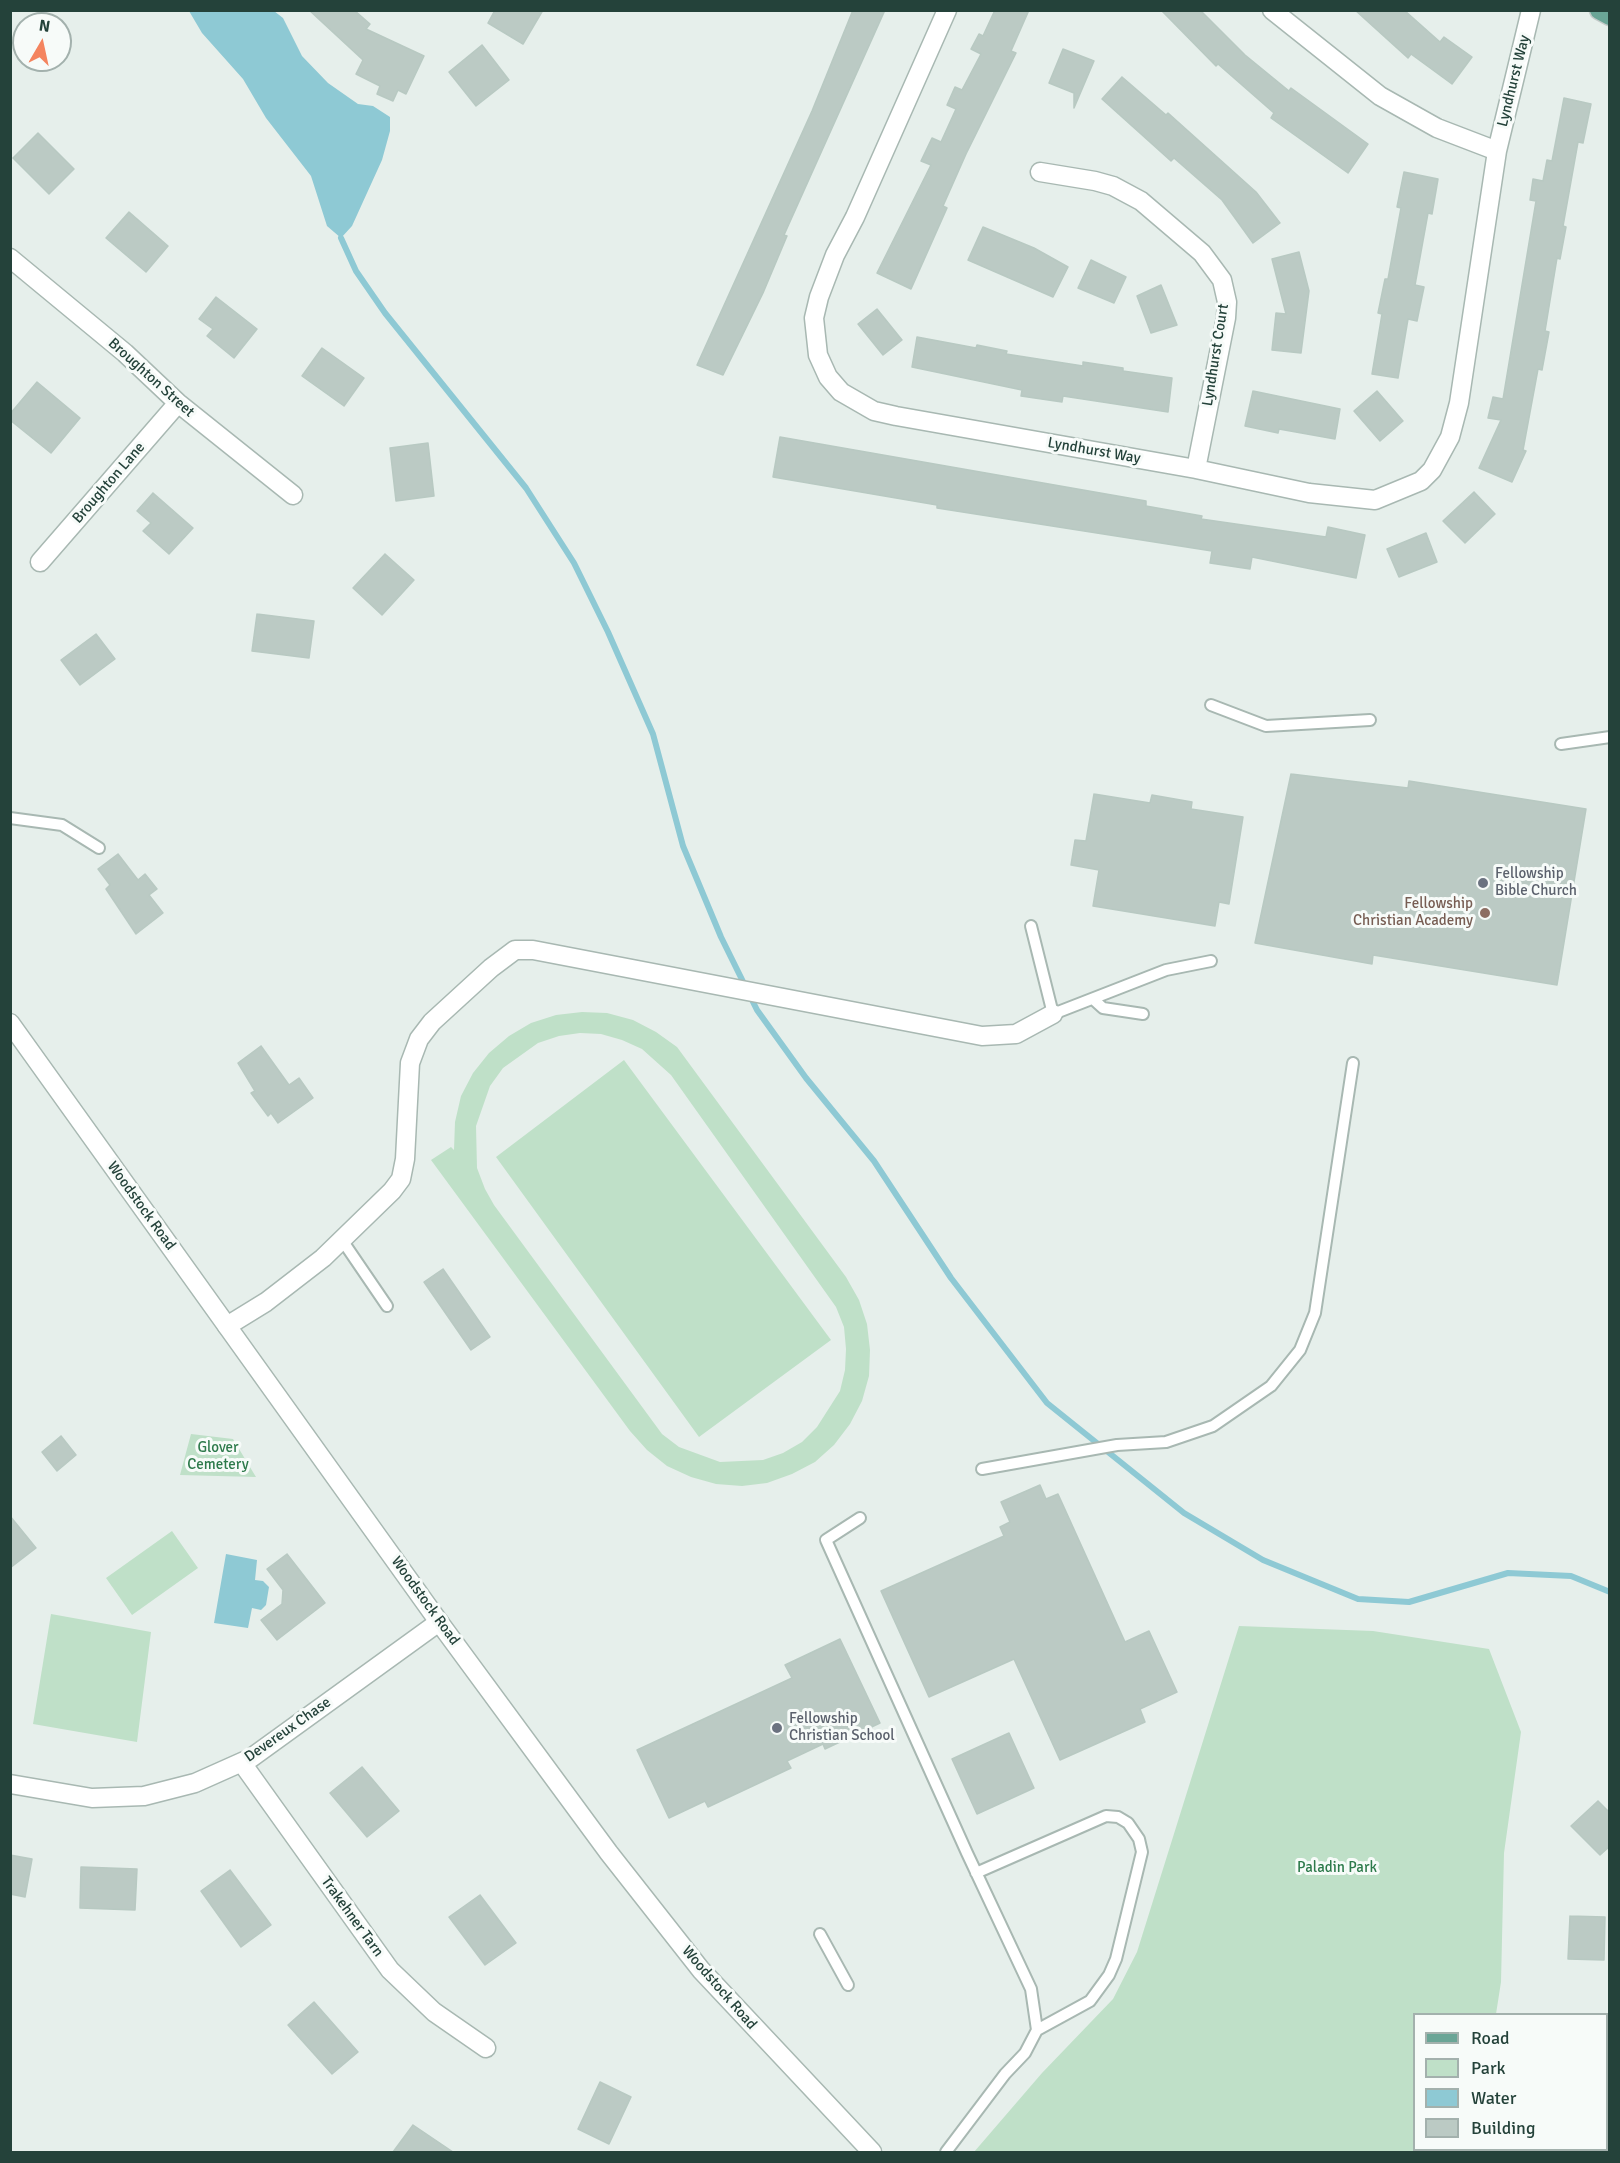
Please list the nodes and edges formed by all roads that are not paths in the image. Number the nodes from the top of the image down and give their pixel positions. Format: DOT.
graph roads {
  1 [pos="947,10"];
  2 [pos="1272,10"];
  3 [pos="1531,10"];
  4 [pos="1599,10"];
  5 [pos="1610,16"];
  6 [pos="1497,151"];
  7 [pos="1040,172"];
  8 [pos="10,258"];
  9 [pos="178,403"];
  10 [pos="1196,470"];
  11 [pos="293,495"];
  12 [pos="40,562"];
  13 [pos="1211,705"];
  14 [pos="1370,720"];
  15 [pos="1610,737"];
  16 [pos="1561,744"];
  17 [pos="10,818"];
  18 [pos="99,848"];
  19 [pos="1031,926"];
  20 [pos="1211,961"];
  21 [pos="1093,999"];
  22 [pos="1053,1014"];
  23 [pos="1143,1014"];
  24 [pos="10,1023"];
  25 [pos="1353,1063"];
  26 [pos="342,1240"];
  27 [pos="387,1306"];
  28 [pos="227,1326"];
  29 [pos="982,1469"];
  30 [pos="860,1518"];
  31 [pos="439,1622"];
  32 [pos="242,1763"];
  33 [pos="10,1784"];
  34 [pos="976,1873"];
  35 [pos="820,1934"];
  36 [pos="848,1985"];
  37 [pos="1037,2030"];
  38 [pos="486,2048"];
  39 [pos="872,2152"];
  40 [pos="946,2152"];
  1 -- 10 [label="street, Lyndhurst Way"];
  2 -- 6 [label="street"];
  3 -- 6 [label="street, Lyndhurst Way"];
  4 -- 5 [label="main road"];
  6 -- 10 [label="street, Lyndhurst Way"];
  7 -- 10 [label="street, Lyndhurst Court"];
  8 -- 9 [label="street, Broughton Street"];
  9 -- 11 [label="street, Broughton Street"];
  9 -- 12 [label="street, Broughton Lane"];
  13 -- 14 [label="lane"];
  15 -- 16 [label="lane"];
  17 -- 18 [label="lane"];
  19 -- 22 [label="lane"];
  20 -- 21 [label="lane"];
  21 -- 22 [label="lane"];
  21 -- 23 [label="lane"];
  22 -- 26 [label="street"];
  24 -- 28 [label="street, Woodstock Road"];
  25 -- 29 [label="lane"];
  26 -- 27 [label="lane"];
  26 -- 28 [label="street"];
  28 -- 31 [label="street, Woodstock Road"];
  30 -- 34 [label="lane"];
  31 -- 32 [label="street, Devereux Chase"];
  31 -- 39 [label="street, Woodstock Road"];
  32 -- 33 [label="street, Devereux Chase"];
  32 -- 38 [label="street, Trakehner Tarn"];
  34 -- 37 [label="lane"];
  34 -- 37 [label="lane"];
  35 -- 36 [label="lane"];
  37 -- 40 [label="lane"];
}
